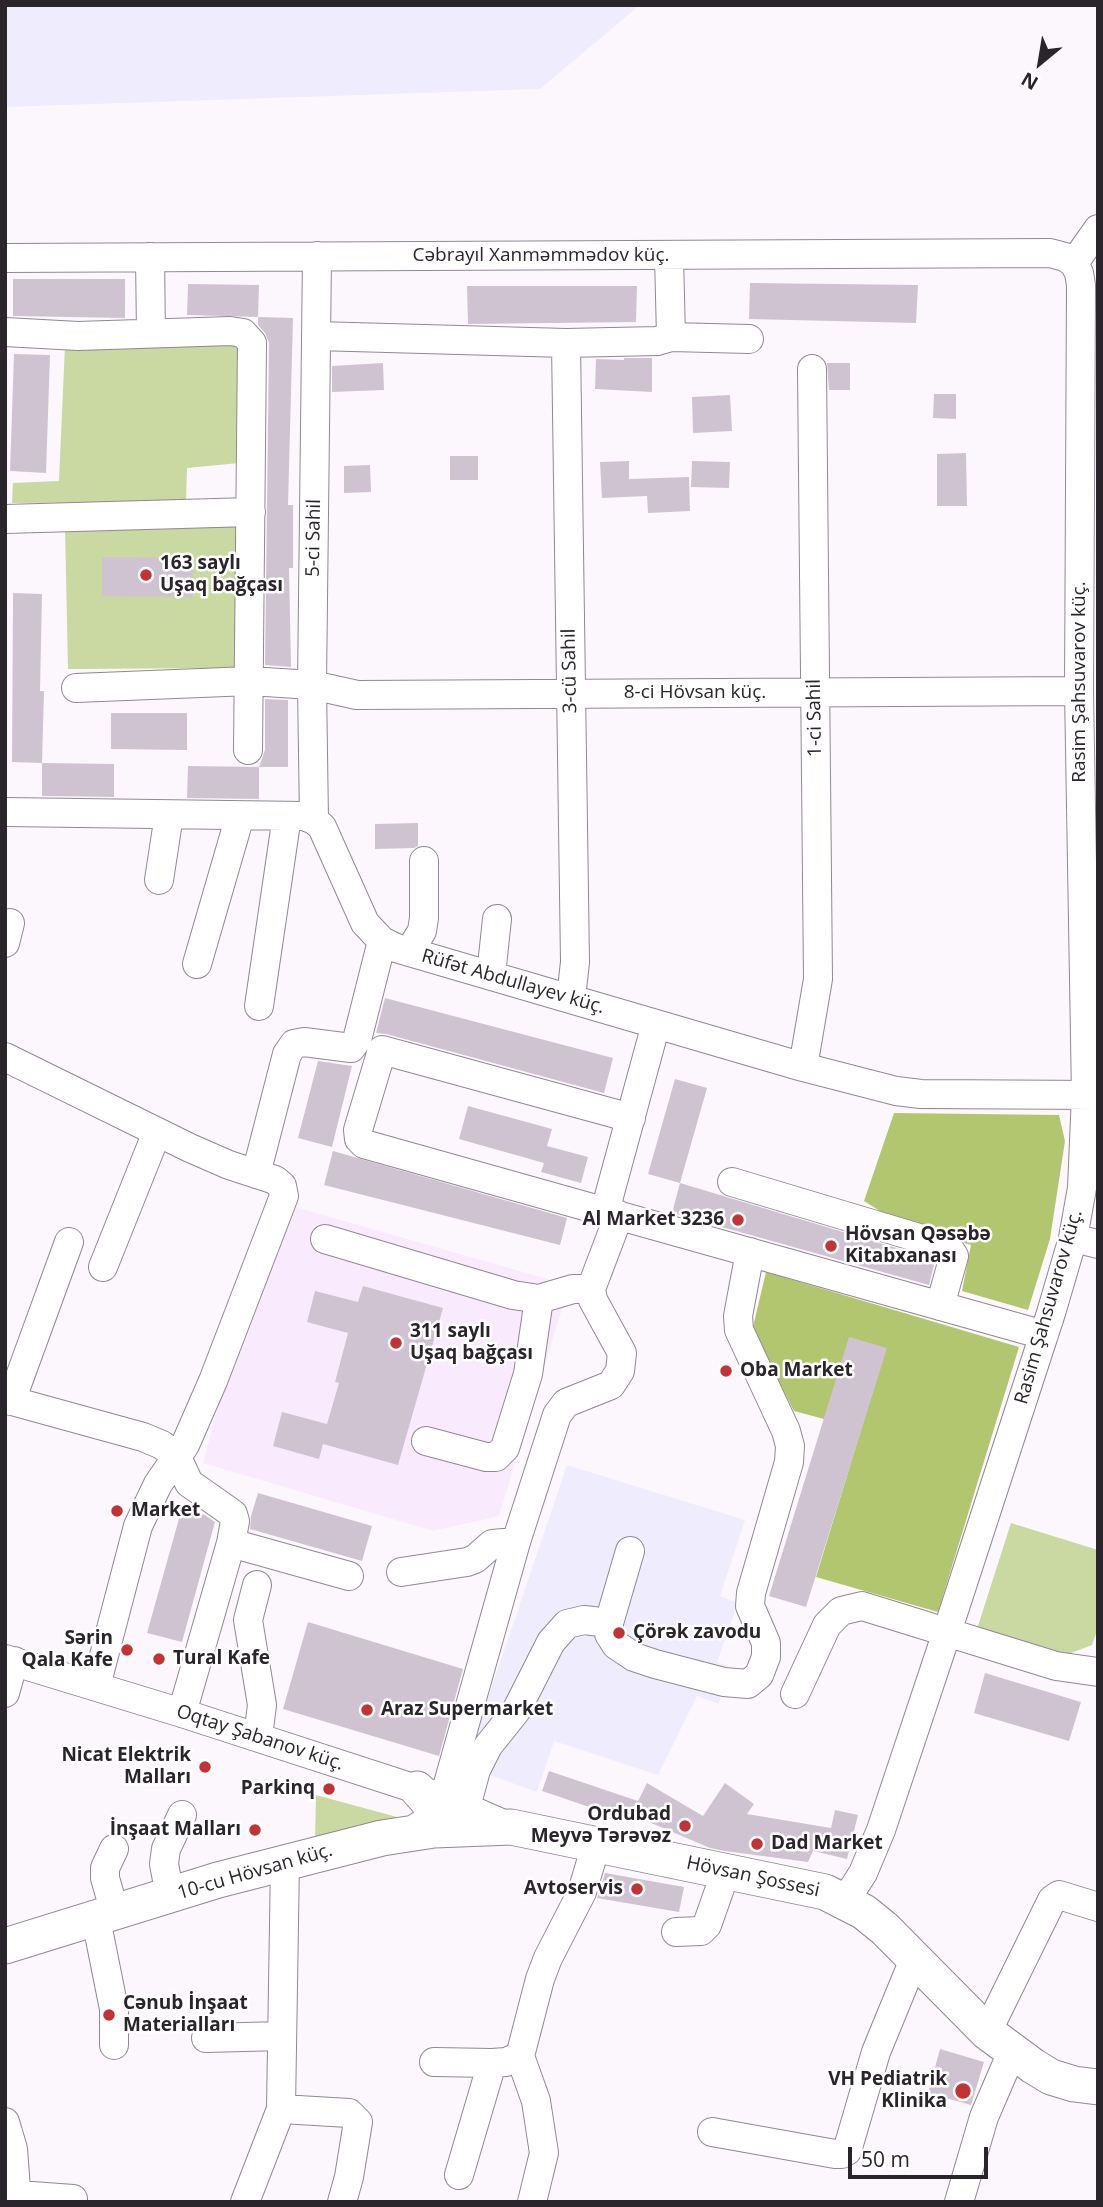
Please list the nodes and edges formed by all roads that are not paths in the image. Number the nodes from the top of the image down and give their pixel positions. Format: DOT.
graph roads {
  1 [pos="1098,229"];
  2 [pos="317,256"];
  3 [pos="669,256"];
  4 [pos="150,257"];
  5 [pos="5,258"];
  6 [pos="1086,264"];
  7 [pos="5,332"];
  8 [pos="151,333"];
  9 [pos="316,336"];
  10 [pos="671,337"];
  11 [pos="749,339"];
  12 [pos="566,343"];
  13 [pos="812,369"];
  14 [pos="1089,460"];
  15 [pos="251,512"];
  16 [pos="5,519"];
  17 [pos="1089,652"];
  18 [pos="250,681"];
  19 [pos="312,685"];
  20 [pos="76,688"];
  21 [pos="1079,691"];
  22 [pos="815,693"];
  23 [pos="571,694"];
  24 [pos="247,750"];
  25 [pos="5,812"];
  26 [pos="169,815"];
  27 [pos="240,816"];
  28 [pos="300,818"];
  29 [pos="424,860"];
  30 [pos="159,880"];
  31 [pos="497,919"];
  32 [pos="383,941"];
  33 [pos="409,952"];
  34 [pos="197,964"];
  35 [pos="491,975"];
  36 [pos="571,998"];
  37 [pos="259,1006"];
  38 [pos="656,1024"];
  39 [pos="351,1048"];
  40 [pos="382,1050"];
  41 [pos="5,1057"];
  42 [pos="803,1067"];
  43 [pos="1092,1095"];
  44 [pos="631,1118"];
  45 [pos="157,1132"];
  46 [pos="256,1174"];
  47 [pos="732,1182"];
  48 [pos="612,1213"];
  49 [pos="325,1239"];
  50 [pos="1086,1241"];
  51 [pos="69,1242"];
  52 [pos="750,1252"];
  53 [pos="103,1267"];
  54 [pos="591,1289"];
  55 [pos="539,1299"];
  56 [pos="940,1306"];
  57 [pos="1044,1335"];
  58 [pos="8,1400"];
  59 [pos="426,1441"];
  60 [pos="177,1457"];
  61 [pos="516,1542"];
  62 [pos="231,1543"];
  63 [pos="631,1550"];
  64 [pos="401,1572"];
  65 [pos="349,1576"];
  66 [pos="257,1585"];
  67 [pos="610,1623"];
  68 [pos="947,1632"];
  69 [pos="9,1660"];
  70 [pos="1098,1672"];
  71 [pos="96,1686"];
  72 [pos="5,1693"];
  73 [pos="795,1694"];
  74 [pos="182,1713"];
  75 [pos="258,1737"];
  76 [pos="443,1798"];
  77 [pos="182,1815"];
  78 [pos="511,1827"];
  79 [pos="415,1833"];
  80 [pos="596,1845"];
  81 [pos="114,1849"];
  82 [pos="285,1861"];
  83 [pos="726,1871"];
  84 [pos="170,1896"];
  85 [pos="845,1901"];
  86 [pos="1098,1907"];
  87 [pos="105,1916"];
  88 [pos="676,1933"];
  89 [pos="5,1946"];
  90 [pos="915,1957"];
  91 [pos="282,2036"];
  92 [pos="206,2038"];
  93 [pos="1000,2042"];
  94 [pos="114,2045"];
  95 [pos="520,2056"];
  96 [pos="434,2062"];
  97 [pos="492,2063"];
  98 [pos="1098,2087"];
  99 [pos="281,2109"];
  100 [pos="5,2122"];
  101 [pos="712,2132"];
  102 [pos="459,2175"];
  103 [pos="17,2198"];
  104 [pos="74,2199"];
  105 [pos="245,2202"];
  106 [pos="342,2202"];
  107 [pos="532,2202"];
  108 [pos="959,2202"];
  1 -- 6 [label="street"];
  2 -- 3 [label="street, Cəbrayıl Xanməmmədov küç."];
  2 -- 4 [label="street, Cəbrayıl Xanməmmədov küç."];
  2 -- 9 [label="street, 5-ci Sahil"];
  3 -- 6 [label="street, Cəbrayıl Xanməmmədov küç."];
  3 -- 10 [label="street"];
  4 -- 5 [label="street, Cəbrayıl Xanməmmədov küç."];
  4 -- 8 [label="street"];
  6 -- 14 [label="street, Rasim Şahsuvarov küç."];
  7 -- 8 [label="street"];
  8 -- 15 [label="street"];
  9 -- 12 [label="street"];
  9 -- 19 [label="street, 5-ci Sahil"];
  10 -- 11 [label="street"];
  10 -- 12 [label="street"];
  12 -- 23 [label="street, 3-cü Sahil"];
  13 -- 22 [label="street, 1-ci Sahil"];
  14 -- 17 [label="street, Rasim Şahsuvarov küç."];
  15 -- 16 [label="street"];
  15 -- 18 [label="street"];
  17 -- 21 [label="street, Rasim Şahsuvarov küç."];
  18 -- 19 [label="street, 8-ci Hövsan küç."];
  18 -- 20 [label="street, 8-ci Hövsan küç."];
  18 -- 24 [label="street"];
  19 -- 23 [label="street, 8-ci Hövsan küç."];
  19 -- 28 [label="street, 5-ci Sahil"];
  21 -- 22 [label="street, 8-ci Hövsan küç."];
  21 -- 43 [label="street, Rasim Şahsuvarov küç."];
  22 -- 23 [label="street, 8-ci Hövsan küç."];
  22 -- 42 [label="street, 1-ci Sahil"];
  23 -- 36 [label="street, 3-cü Sahil"];
  25 -- 26 [label="street"];
  26 -- 27 [label="street"];
  26 -- 30 [label="street"];
  27 -- 28 [label="street"];
  27 -- 34 [label="street"];
  28 -- 32 [label="street, Rüfət Abdullayev küç."];
  28 -- 37 [label="street, 5-ci Sahil"];
  29 -- 33 [label="street"];
  31 -- 35 [label="street"];
  32 -- 33 [label="street, Rüfət Abdullayev küç."];
  32 -- 39 [label="street"];
  33 -- 35 [label="street, Rüfət Abdullayev küç."];
  35 -- 36 [label="street, Rüfət Abdullayev küç."];
  36 -- 38 [label="street, Rüfət Abdullayev küç."];
  38 -- 42 [label="street, Rüfət Abdullayev küç."];
  38 -- 44 [label="street"];
  39 -- 40 [label="street"];
  39 -- 46 [label="street"];
  40 -- 44 [label="street"];
  40 -- 48 [label="street"];
  41 -- 45 [label="street"];
  42 -- 43 [label="street, Rüfət Abdullayev küç."];
  43 -- 50 [label="street, Rasim Şahsuvarov küç."];
  44 -- 48 [label="street"];
  45 -- 46 [label="street"];
  45 -- 53 [label="street"];
  46 -- 60 [label="street"];
  47 -- 56 [label="street"];
  48 -- 52 [label="street"];
  48 -- 54 [label="street"];
  49 -- 55 [label="street"];
  50 -- 57 [label="street, Rasim Şahsuvarov küç."];
  51 -- 58 [label="street"];
  52 -- 56 [label="street"];
  52 -- 67 [label="street"];
  54 -- 55 [label="street"];
  54 -- 61 [label="street"];
  55 -- 59 [label="street"];
  56 -- 57 [label="street"];
  57 -- 68 [label="street, Rasim Şahsuvarov küç."];
  58 -- 60 [label="street"];
  60 -- 62 [label="street"];
  60 -- 71 [label="street"];
  61 -- 64 [label="street"];
  61 -- 76 [label="street"];
  62 -- 65 [label="street"];
  62 -- 74 [label="street"];
  63 -- 67 [label="street"];
  66 -- 75 [label="street"];
  67 -- 76 [label="street"];
  68 -- 70 [label="street"];
  68 -- 73 [label="street"];
  68 -- 85 [label="street, Rasim Şahsuvarov küç."];
  69 -- 71 [label="street, Oqtay Şabanov küç."];
  69 -- 72 [label="street"];
  71 -- 74 [label="street, Oqtay Şabanov küç."];
  74 -- 75 [label="street, Oqtay Şabanov küç."];
  75 -- 76 [label="street, Oqtay Şabanov küç."];
  76 -- 78 [label="street, Oqtay Şabanov küç."];
  76 -- 79 [label="main road"];
  77 -- 84 [label="street"];
  78 -- 79 [label="main road, 10-cu Hövsan küç."];
  78 -- 80 [label="main road, Hövsan Şossesi"];
  79 -- 82 [label="main road, 10-cu Hövsan küç."];
  80 -- 83 [label="main road, Hövsan Şossesi"];
  80 -- 95 [label="street"];
  81 -- 87 [label="street"];
  82 -- 84 [label="main road, 10-cu Hövsan küç."];
  82 -- 91 [label="street"];
  83 -- 85 [label="main road, Hövsan Şossesi"];
  83 -- 88 [label="street"];
  84 -- 87 [label="main road, 10-cu Hövsan küç."];
  85 -- 90 [label="main road, Hövsan Şossesi"];
  86 -- 93 [label="street"];
  87 -- 89 [label="main road, 10-cu Hövsan küç."];
  87 -- 94 [label="street"];
  90 -- 93 [label="main road, Hövsan Şossesi"];
  90 -- 101 [label="street"];
  91 -- 92 [label="street"];
  91 -- 99 [label="street"];
  93 -- 98 [label="main road, Hövsan Şossesi"];
  93 -- 108 [label="street"];
  95 -- 97 [label="street"];
  95 -- 107 [label="street"];
  96 -- 97 [label="street"];
  97 -- 102 [label="street"];
  99 -- 105 [label="street"];
  99 -- 106 [label="street"];
  100 -- 103 [label="street"];
  103 -- 104 [label="street"];
}
